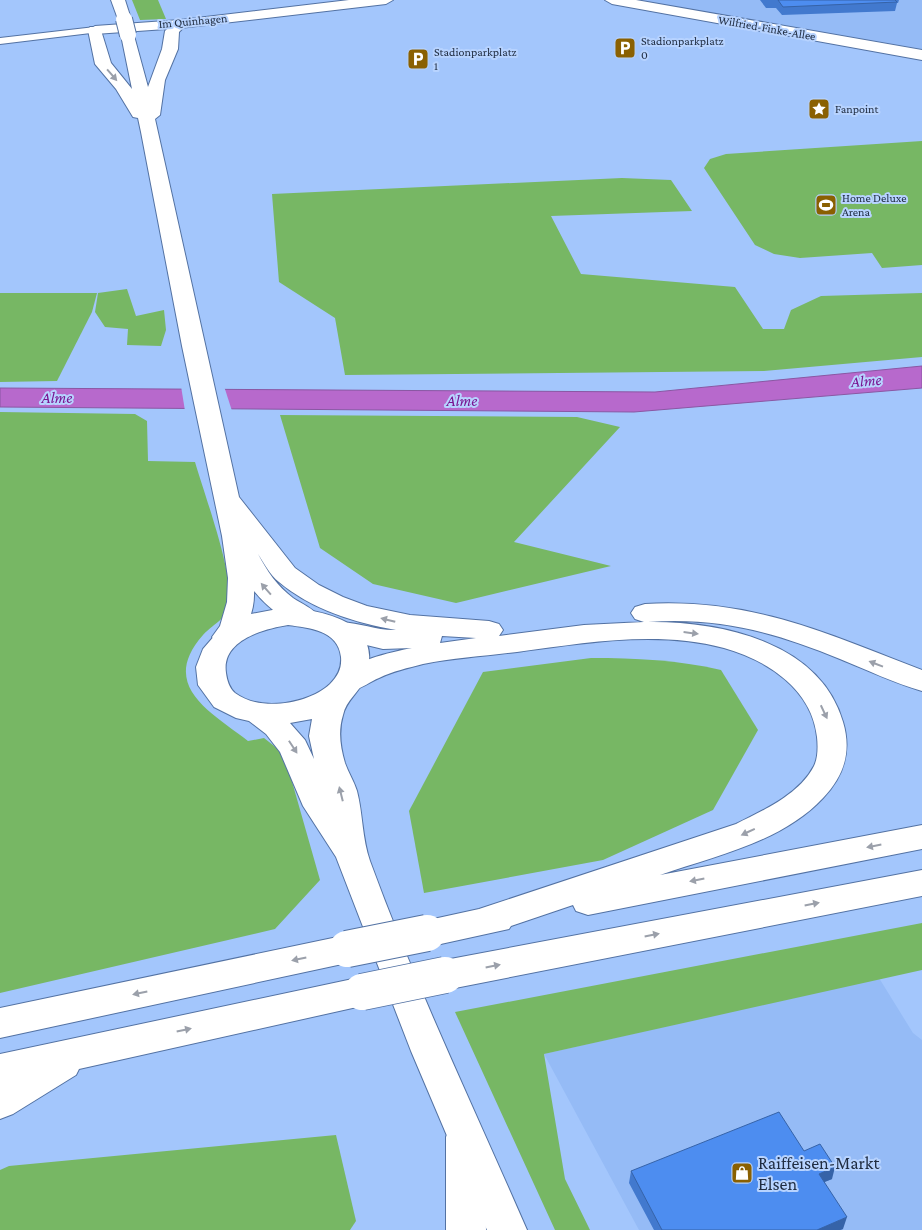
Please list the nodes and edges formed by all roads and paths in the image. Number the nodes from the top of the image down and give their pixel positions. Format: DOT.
graph roads {
  1 [pos="118,0"];
  2 [pos="386,0"];
  3 [pos="612,0"];
  4 [pos="180,24"];
  5 [pos="95,30"];
  6 [pos="0,41"];
  7 [pos="922,55"];
  8 [pos="150,132"];
  9 [pos="227,496"];
  10 [pos="235,536"];
  11 [pos="305,617"];
  12 [pos="339,630"];
  13 [pos="489,630"];
  14 [pos="226,637"];
  15 [pos="922,681"];
  16 [pos="344,688"];
  17 [pos="259,713"];
  18 [pos="922,837"];
  19 [pos="353,859"];
  20 [pos="922,883"];
  21 [pos="478,923"];
  22 [pos="0,1023"];
  23 [pos="85,1051"];
  24 [pos="0,1070"];
  25 [pos="0,1102"];
  26 [pos="465,1136"];
  27 [pos="466,1230"];
  28 [pos="507,1230"];
  1 -- 8 [label="main road"];
  2 -- 4 [label="main road, Im Quinhagen"];
  3 -- 7 [label="main road, Wilfried-Finke-Allee"];
  4 -- 5 [label="main road, Im Quinhagen"];
  4 -- 8 [label="main road"];
  5 -- 6 [label="street, Im Quinhagen"];
  5 -- 8 [label="main road, one-way"];
  8 -- 9 [label="main road"];
  9 -- 10 [label="main road"];
  13 -- 9 [label="main road, one-way"];
  11 -- 10 [label="main road, one-way"];
  10 -- 14 [label="main road"];
  11 -- 12 [label="main road"];
  11 -- 14 [label="main road"];
  12 -- 13 [label="main road"];
  12 -- 16 [label="main road"];
  15 -- 13 [label="main road, one-way"];
  14 -- 17 [label="main road"];
  16 -- 17 [label="main road"];
  19 -- 16 [label="main road, one-way"];
  16 -- 21 [label="main road, one-way"];
  17 -- 19 [label="main road, one-way"];
  18 -- 21 [label="main road, one-way"];
  19 -- 26 [label="main road"];
  23 -- 20 [label="main road, one-way, bridge"];
  21 -- 22 [label="main road, one-way, bridge"];
  23 -- 24 [label="main road"];
  23 -- 25 [label="main road"];
  26 -- 27 [label="main road"];
  26 -- 28 [label="main road"];
}
